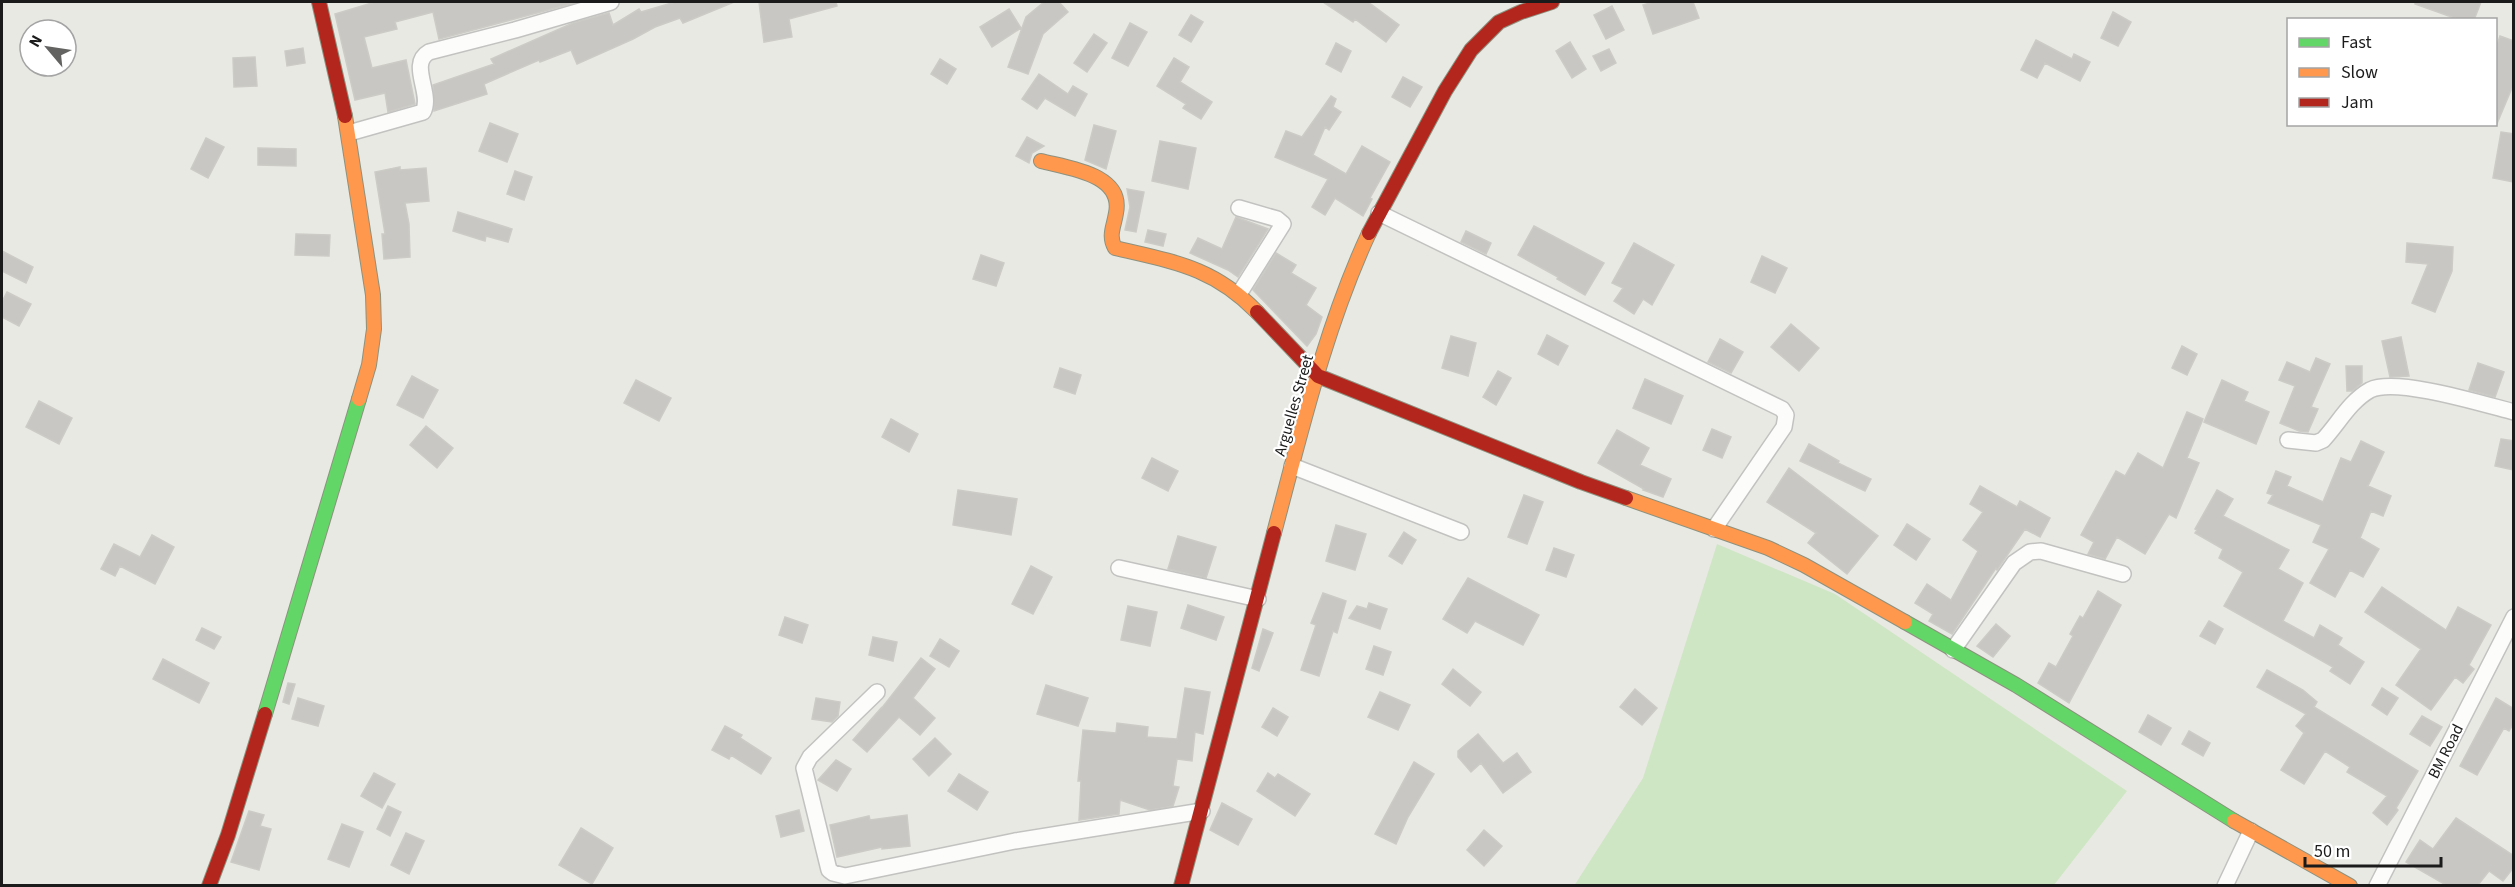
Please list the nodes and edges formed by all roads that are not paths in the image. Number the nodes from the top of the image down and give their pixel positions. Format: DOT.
graph roads {
  1 [pos="319,2"];
  2 [pos="611,2"];
  3 [pos="1552,2"];
  4 [pos="349,133"];
  5 [pos="1041,161"];
  6 [pos="1239,208"];
  7 [pos="1379,213"];
  8 [pos="1239,294"];
  9 [pos="1318,376"];
  10 [pos="2514,412"];
  11 [pos="2288,440"];
  12 [pos="1292,466"];
  13 [pos="1714,529"];
  14 [pos="1461,532"];
  15 [pos="1119,568"];
  16 [pos="2123,574"];
  17 [pos="1258,598"];
  18 [pos="2514,617"];
  19 [pos="1953,650"];
  20 [pos="877,692"];
  21 [pos="1202,811"];
  22 [pos="2251,831"];
  23 [pos="209,885"];
  24 [pos="1181,885"];
  25 [pos="2225,885"];
  26 [pos="2350,885"];
  27 [pos="2377,885"];
  1 -- 4 [label="street"];
  2 -- 4 [label="street"];
  3 -- 7 [label="street, Arguelles Street"];
  4 -- 23 [label="street"];
  5 -- 8 [label="street"];
  6 -- 8 [label="street"];
  7 -- 9 [label="street, Arguelles Street"];
  7 -- 13 [label="street"];
  8 -- 9 [label="street"];
  9 -- 12 [label="street, Arguelles Street"];
  9 -- 13 [label="street"];
  10 -- 11 [label="street"];
  12 -- 14 [label="street"];
  12 -- 17 [label="street, Arguelles Street"];
  13 -- 19 [label="street"];
  15 -- 17 [label="street"];
  16 -- 19 [label="street"];
  17 -- 21 [label="street, Arguelles Street"];
  18 -- 27 [label="street, BM Road"];
  19 -- 22 [label="street"];
  20 -- 21 [label="street"];
  21 -- 24 [label="street, Arguelles Street"];
  22 -- 25 [label="street"];
  22 -- 26 [label="street"];
}
